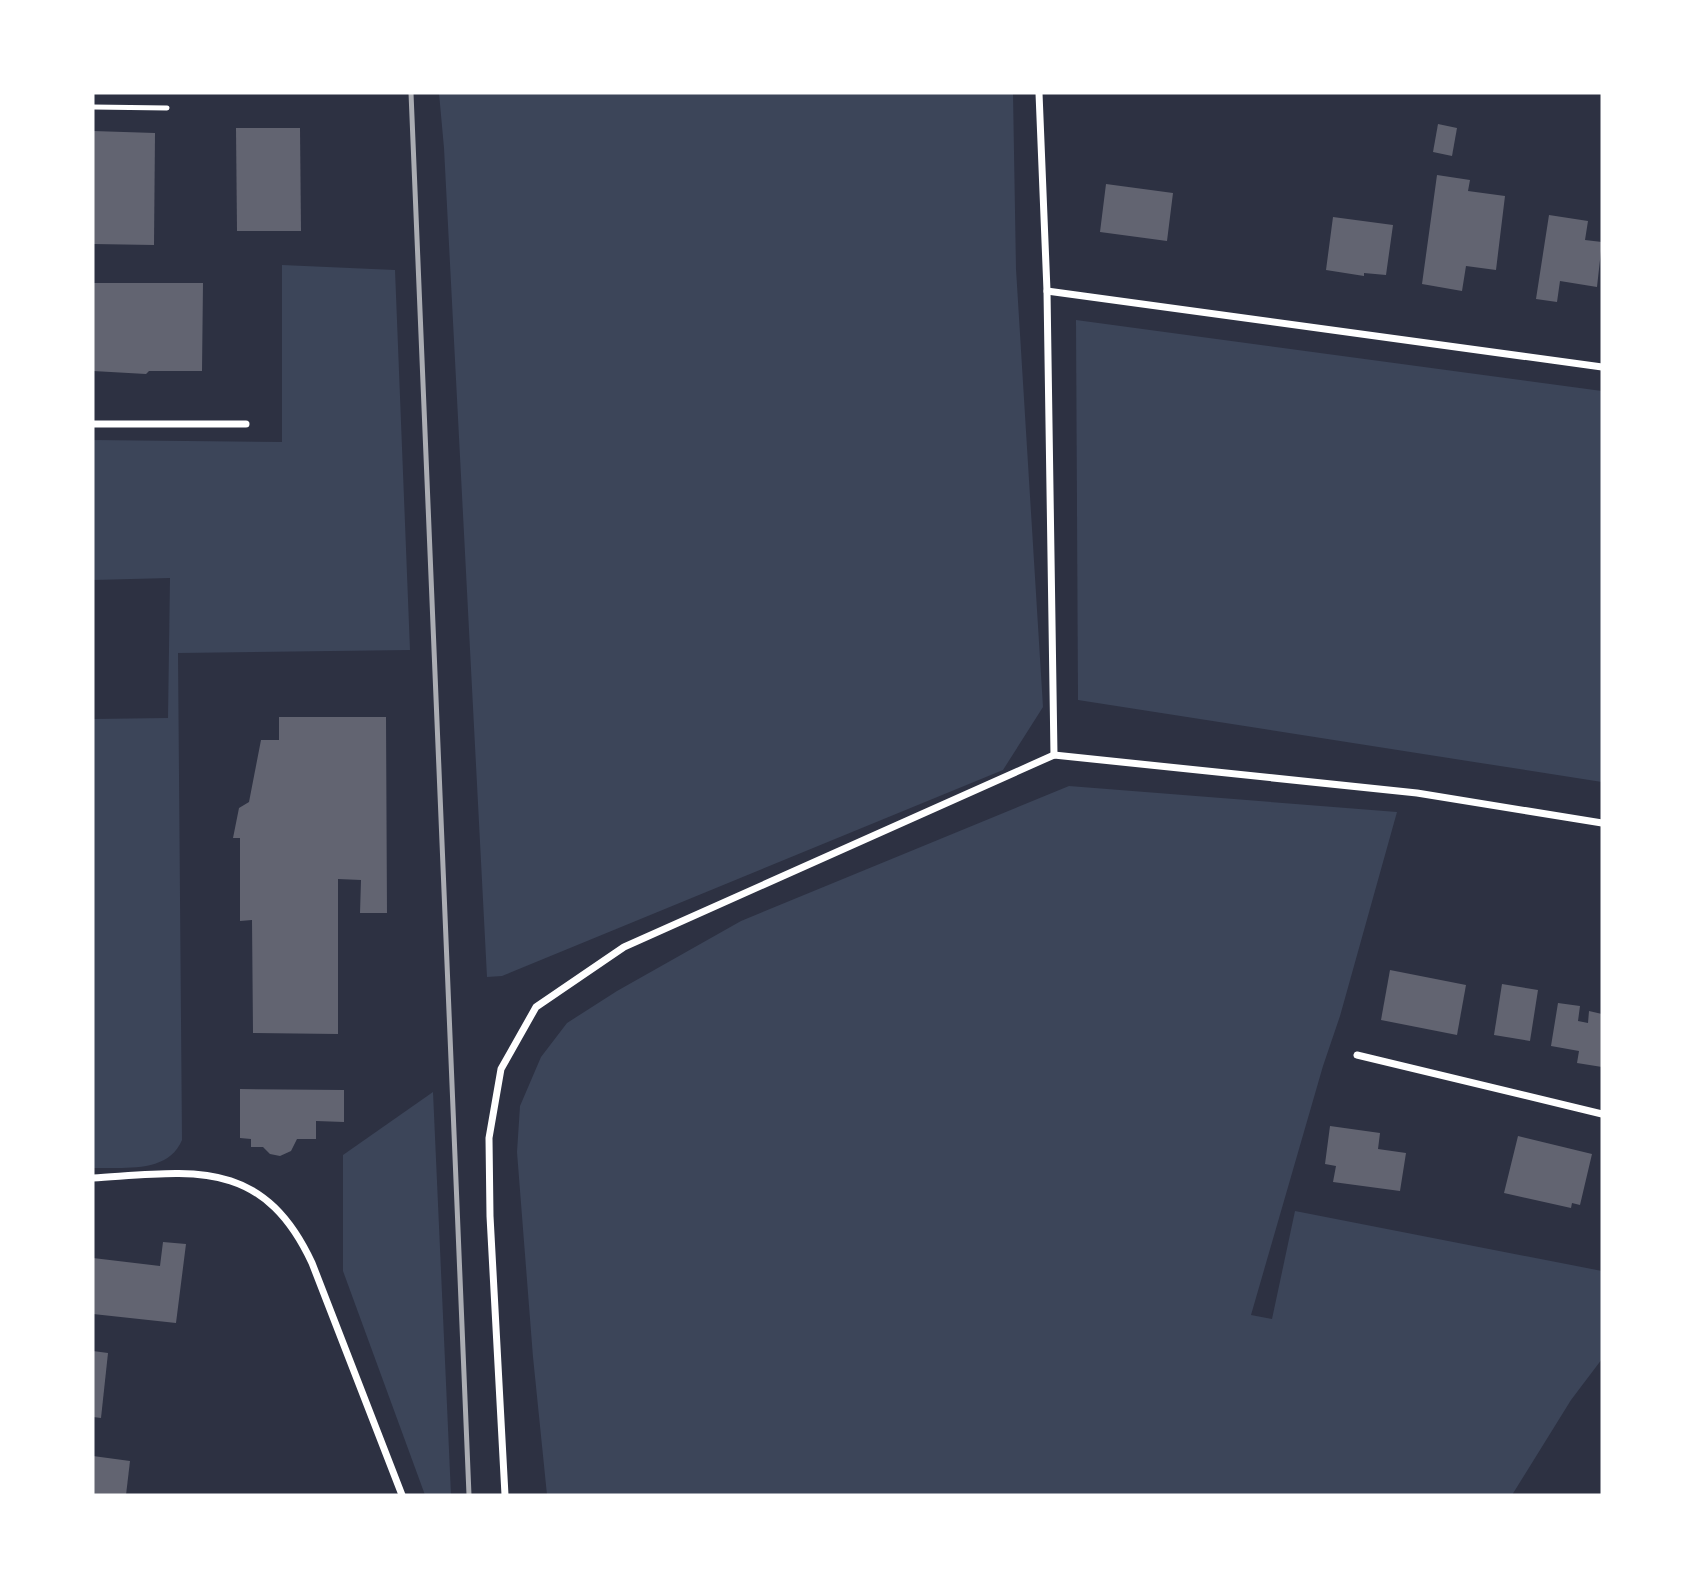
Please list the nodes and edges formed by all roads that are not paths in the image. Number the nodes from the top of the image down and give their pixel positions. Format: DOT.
graph roads {
  1 [pos="1039,93"];
  2 [pos="93,107"];
  3 [pos="167,107"];
  4 [pos="1047,291"];
  5 [pos="1602,367"];
  6 [pos="93,424"];
  7 [pos="246,425"];
  8 [pos="1054,755"];
  9 [pos="1602,822"];
  10 [pos="1357,1055"];
  11 [pos="1602,1114"];
  12 [pos="93,1178"];
  13 [pos="402,1495"];
  14 [pos="505,1495"];
  1 -- 4 [label="street"];
  2 -- 3 [label="lane"];
  4 -- 5 [label="street"];
  4 -- 8 [label="street"];
  6 -- 7 [label="street"];
  8 -- 9 [label="street"];
  8 -- 14 [label="street"];
  10 -- 11 [label="street"];
  12 -- 13 [label="street"];
}
